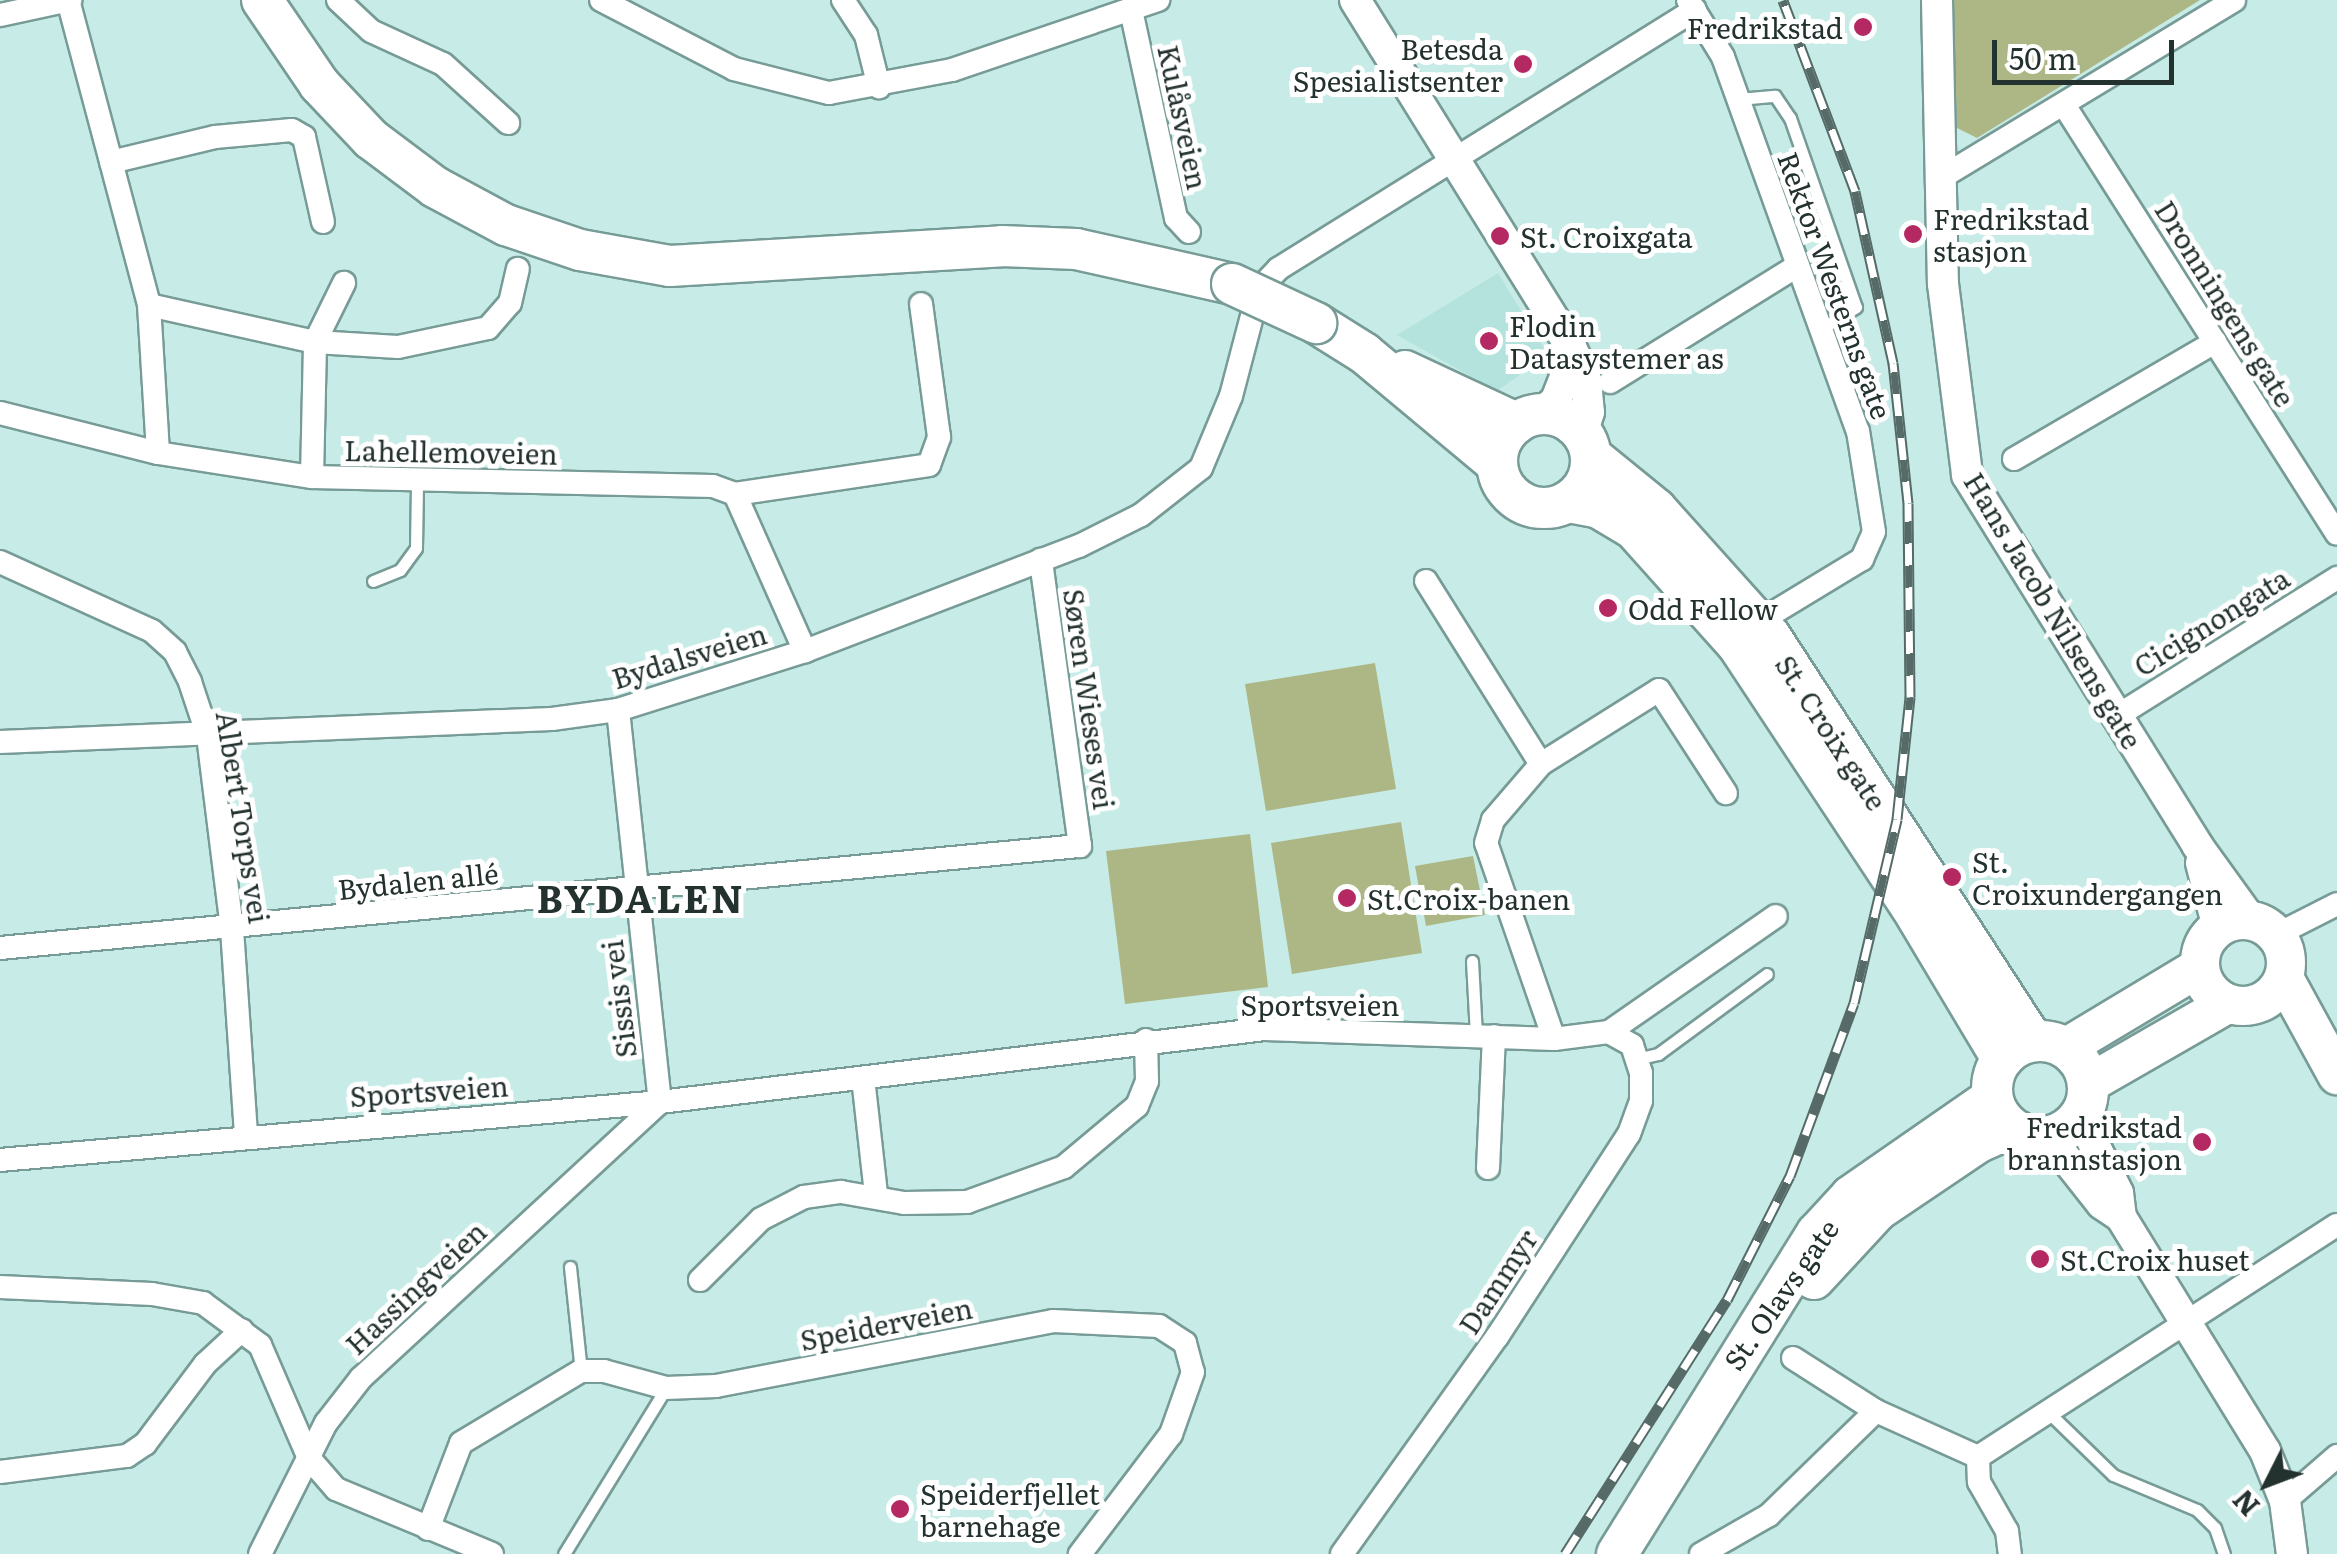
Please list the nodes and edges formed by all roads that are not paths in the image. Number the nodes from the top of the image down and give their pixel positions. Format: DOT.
graph roads {
  1 [pos="69,0"];
  2 [pos="262,0"];
  3 [pos="338,0"];
  4 [pos="601,0"];
  5 [pos="842,0"];
  6 [pos="1158,0"];
  7 [pos="1355,0"];
  8 [pos="1937,0"];
  9 [pos="2234,0"];
  10 [pos="1691,4"];
  11 [pos="1130,10"];
  12 [pos="0,15"];
  13 [pos="878,88"];
  14 [pos="1738,99"];
  15 [pos="2064,105"];
  16 [pos="508,123"];
  17 [pos="1455,156"];
  18 [pos="111,162"];
  19 [pos="1939,179"];
  20 [pos="323,222"];
  21 [pos="1188,252"];
  22 [pos="1798,266"];
  23 [pos="518,269"];
  24 [pos="344,284"];
  25 [pos="922,304"];
  26 [pos="149,306"];
  27 [pos="1821,329"];
  28 [pos="315,342"];
  29 [pos="2215,342"];
  30 [pos="1364,353"];
  31 [pos="1574,354"];
  32 [pos="1610,382"];
  33 [pos="0,413"];
  34 [pos="1528,419"];
  35 [pos="1586,445"];
  36 [pos="158,453"];
  37 [pos="2014,459"];
  38 [pos="1496,464"];
  39 [pos="312,477"];
  40 [pos="417,484"];
  41 [pos="736,494"];
  42 [pos="1569,502"];
  43 [pos="2337,534"];
  44 [pos="1041,560"];
  45 [pos="0,562"];
  46 [pos="2337,578"];
  47 [pos="373,581"];
  48 [pos="1426,582"];
  49 [pos="1775,612"];
  50 [pos="805,651"];
  51 [pos="618,710"];
  52 [pos="2117,716"];
  53 [pos="208,736"];
  54 [pos="0,742"];
  55 [pos="1541,764"];
  56 [pos="1726,793"];
  57 [pos="1080,846"];
  58 [pos="634,888"];
  59 [pos="2337,904"];
  60 [pos="1776,916"];
  61 [pos="2248,928"];
  62 [pos="232,929"];
  63 [pos="0,948"];
  64 [pos="1472,961"];
  65 [pos="2200,966"];
  66 [pos="1767,974"];
  67 [pos="2275,989"];
  68 [pos="1962,992"];
  69 [pos="2227,1004"];
  70 [pos="1609,1032"];
  71 [pos="1485,1036"];
  72 [pos="1554,1039"];
  73 [pos="1146,1040"];
  74 [pos="2033,1049"];
  75 [pos="1636,1059"];
  76 [pos="2336,1074"];
  77 [pos="863,1078"];
  78 [pos="660,1102"];
  79 [pos="2044,1113"];
  80 [pos="246,1134"];
  81 [pos="0,1160"];
  82 [pos="1904,1160"];
  83 [pos="1488,1168"];
  84 [pos="876,1194"];
  85 [pos="2337,1224"];
  86 [pos="570,1267"];
  87 [pos="700,1280"];
  88 [pos="0,1287"];
  89 [pos="2186,1322"];
  90 [pos="242,1330"];
  91 [pos="1793,1358"];
  92 [pos="580,1372"];
  93 [pos="666,1388"];
  94 [pos="1876,1411"];
  95 [pos="2047,1411"];
  96 [pos="2337,1456"];
  97 [pos="1978,1457"];
  98 [pos="309,1458"];
  99 [pos="0,1472"];
  100 [pos="1658,1491"];
  101 [pos="2286,1501"];
  102 [pos="428,1529"];
  103 [pos="260,1554"];
  104 [pos="492,1554"];
  105 [pos="564,1554"];
  106 [pos="1080,1554"];
  107 [pos="1342,1554"];
  108 [pos="1617,1554"];
  109 [pos="1701,1554"];
  110 [pos="2010,1554"];
  111 [pos="2224,1554"];
  112 [pos="2292,1554"];
  1 -- 12 [label="street"];
  1 -- 18 [label="street"];
  2 -- 21 [label="highway"];
  3 -- 16 [label="street"];
  4 -- 13 [label="street"];
  5 -- 13 [label="street"];
  6 -- 11 [label="street"];
  7 -- 17 [label="street"];
  8 -- 19 [label="street, Hans Jacob Nilsens gate"];
  9 -- 15 [label="street"];
  10 -- 14 [label="street, Rektor Westerns gate"];
  10 -- 17 [label="street, Bydalsveien"];
  11 -- 13 [label="street"];
  11 -- 21 [label="street, Kulåsveien"];
  14 -- 22 [label="street, Rektor Westerns gate"];
  14 -- 27 [label="lane"];
  15 -- 19 [label="street"];
  15 -- 29 [label="street, Dronningens gate"];
  17 -- 31 [label="street"];
  17 -- 44 [label="street, Bydalsveien"];
  18 -- 20 [label="street"];
  18 -- 26 [label="street"];
  19 -- 52 [label="street, Hans Jacob Nilsens gate"];
  21 -- 30 [label="highway, bridge"];
  22 -- 27 [label="street, Rektor Westerns gate"];
  22 -- 32 [label="street"];
  23 -- 28 [label="street"];
  24 -- 28 [label="street"];
  25 -- 41 [label="street, Lahellemoveien"];
  26 -- 28 [label="street"];
  26 -- 36 [label="street"];
  27 -- 49 [label="street, Rektor Westerns gate"];
  28 -- 39 [label="street"];
  29 -- 37 [label="street"];
  29 -- 43 [label="street, Dronningens gate"];
  30 -- 34 [label="highway"];
  30 -- 38 [label="highway"];
  31 -- 34 [label="street"];
  31 -- 35 [label="street"];
  33 -- 36 [label="street, Lahellemoveien"];
  34 -- 35 [label="highway"];
  34 -- 38 [label="highway"];
  35 -- 42 [label="highway"];
  35 -- 74 [label="highway, St. Croix gate"];
  36 -- 39 [label="street, Lahellemoveien"];
  38 -- 42 [label="highway"];
  39 -- 40 [label="street, Lahellemoveien"];
  40 -- 41 [label="street, Lahellemoveien"];
  40 -- 47 [label="lane"];
  41 -- 50 [label="street"];
  42 -- 68 [label="highway, St. Croix gate"];
  44 -- 50 [label="street, Bydalsveien"];
  44 -- 57 [label="street, Søren Wieses vei"];
  45 -- 53 [label="street, Albert Torps vei"];
  46 -- 52 [label="street, Cicignongata"];
  48 -- 55 [label="street"];
  50 -- 51 [label="street, Bydalsveien"];
  51 -- 53 [label="street, Bydalsveien"];
  51 -- 58 [label="street, Sissis vei"];
  52 -- 61 [label="street, Hans Jacob Nilsens gate"];
  53 -- 54 [label="street, Bydalsveien"];
  53 -- 62 [label="street, Albert Torps vei"];
  55 -- 56 [label="street"];
  55 -- 72 [label="street"];
  57 -- 58 [label="street, Bydalen allé"];
  58 -- 62 [label="street, Bydalen allé"];
  58 -- 78 [label="street, Sissis vei"];
  59 -- 61 [label="street"];
  60 -- 70 [label="street, Sportsveien"];
  61 -- 65 [label="main road"];
  61 -- 67 [label="main road"];
  62 -- 63 [label="street, Bydalen allé"];
  62 -- 80 [label="street, Albert Torps vei"];
  64 -- 71 [label="lane"];
  65 -- 69 [label="main road"];
  65 -- 74 [label="main road"];
  66 -- 75 [label="lane"];
  67 -- 69 [label="main road"];
  67 -- 76 [label="main road"];
  68 -- 74 [label="highway, St. Croix gate"];
  68 -- 82 [label="highway"];
  69 -- 79 [label="main road"];
  70 -- 72 [label="street, Sportsveien"];
  70 -- 75 [label="street"];
  71 -- 72 [label="street, Sportsveien"];
  71 -- 73 [label="street, Sportsveien"];
  71 -- 83 [label="street"];
  73 -- 77 [label="street, Sportsveien"];
  73 -- 84 [label="street"];
  74 -- 79 [label="highway"];
  74 -- 79 [label="highway"];
  75 -- 107 [label="street, Dammyr"];
  77 -- 78 [label="street, Sportsveien"];
  77 -- 84 [label="street"];
  78 -- 80 [label="street, Sportsveien"];
  78 -- 98 [label="street, Hassingveien"];
  79 -- 82 [label="highway, St. Olavs gate"];
  79 -- 89 [label="street"];
  79 -- 100 [label="highway, St. Olavs gate"];
  80 -- 81 [label="street, Sportsveien"];
  82 -- 100 [label="highway, St. Olavs gate"];
  84 -- 87 [label="street"];
  85 -- 89 [label="street"];
  86 -- 92 [label="lane"];
  88 -- 90 [label="street"];
  89 -- 95 [label="street"];
  89 -- 101 [label="street"];
  90 -- 98 [label="street"];
  90 -- 99 [label="street"];
  91 -- 94 [label="street"];
  92 -- 93 [label="street, Speiderveien"];
  92 -- 102 [label="street"];
  93 -- 105 [label="lane"];
  93 -- 106 [label="street, Speiderveien"];
  94 -- 97 [label="street"];
  94 -- 109 [label="street"];
  95 -- 97 [label="street"];
  95 -- 111 [label="lane"];
  96 -- 101 [label="street"];
  97 -- 110 [label="street"];
  98 -- 102 [label="street"];
  98 -- 103 [label="street, Hassingveien"];
  100 -- 108 [label="highway, St. Olavs gate"];
  101 -- 112 [label="street"];
  102 -- 104 [label="street"];
}
